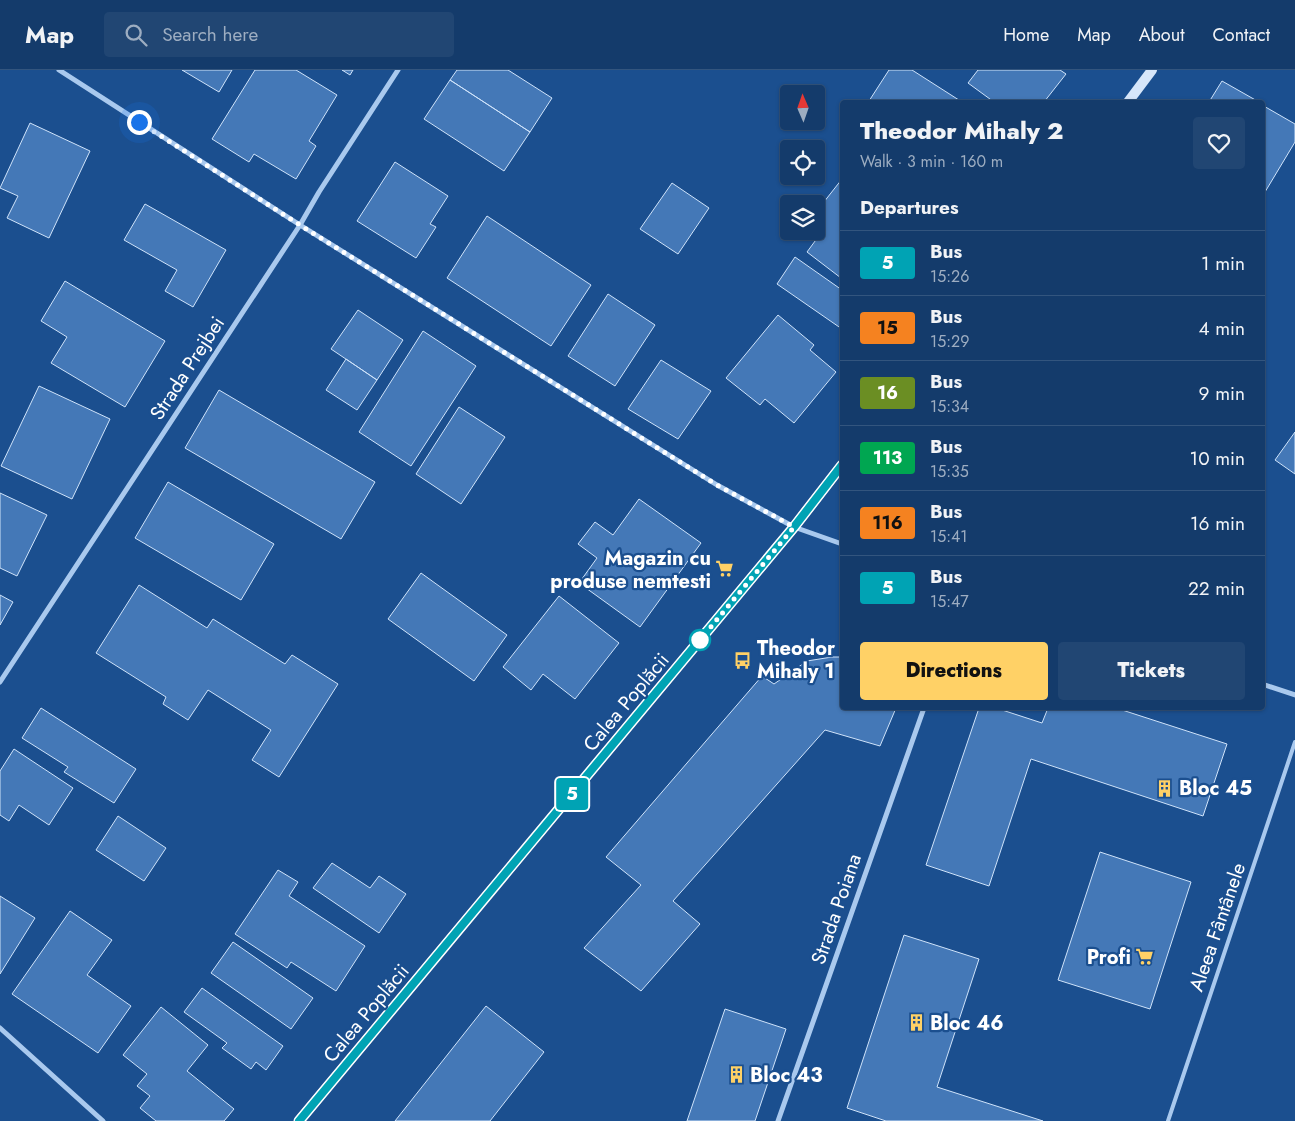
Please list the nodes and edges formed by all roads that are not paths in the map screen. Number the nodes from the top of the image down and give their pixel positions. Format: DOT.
graph roads {
  1 [pos="59,70"];
  2 [pos="398,70"];
  3 [pos="1152,70"];
  4 [pos="1130,100"];
  5 [pos="300,225"];
  6 [pos="840,468"];
  7 [pos="794,527"];
  8 [pos="840,543"];
  9 [pos="0,682"];
  10 [pos="1265,685"];
  11 [pos="1295,695"];
  12 [pos="923,710"];
  13 [pos="1295,742"];
  14 [pos="0,1028"];
  15 [pos="103,1121"];
  16 [pos="299,1121"];
  17 [pos="778,1121"];
  18 [pos="1168,1121"];
  1 -- 5 [label="street"];
  2 -- 5 [label="street, Strada Prejbei"];
  3 -- 4 [label="main road"];
  5 -- 7 [label="street"];
  5 -- 9 [label="street, Strada Prejbei"];
  6 -- 7 [label="main road, Calea Poplăcii"];
  7 -- 8 [label="street"];
  7 -- 16 [label="main road, Calea Poplăcii"];
  10 -- 11 [label="street"];
  12 -- 17 [label="street, Strada Poiana"];
  13 -- 18 [label="lane, Aleea Fântânele"];
  14 -- 15 [label="street"];
}
